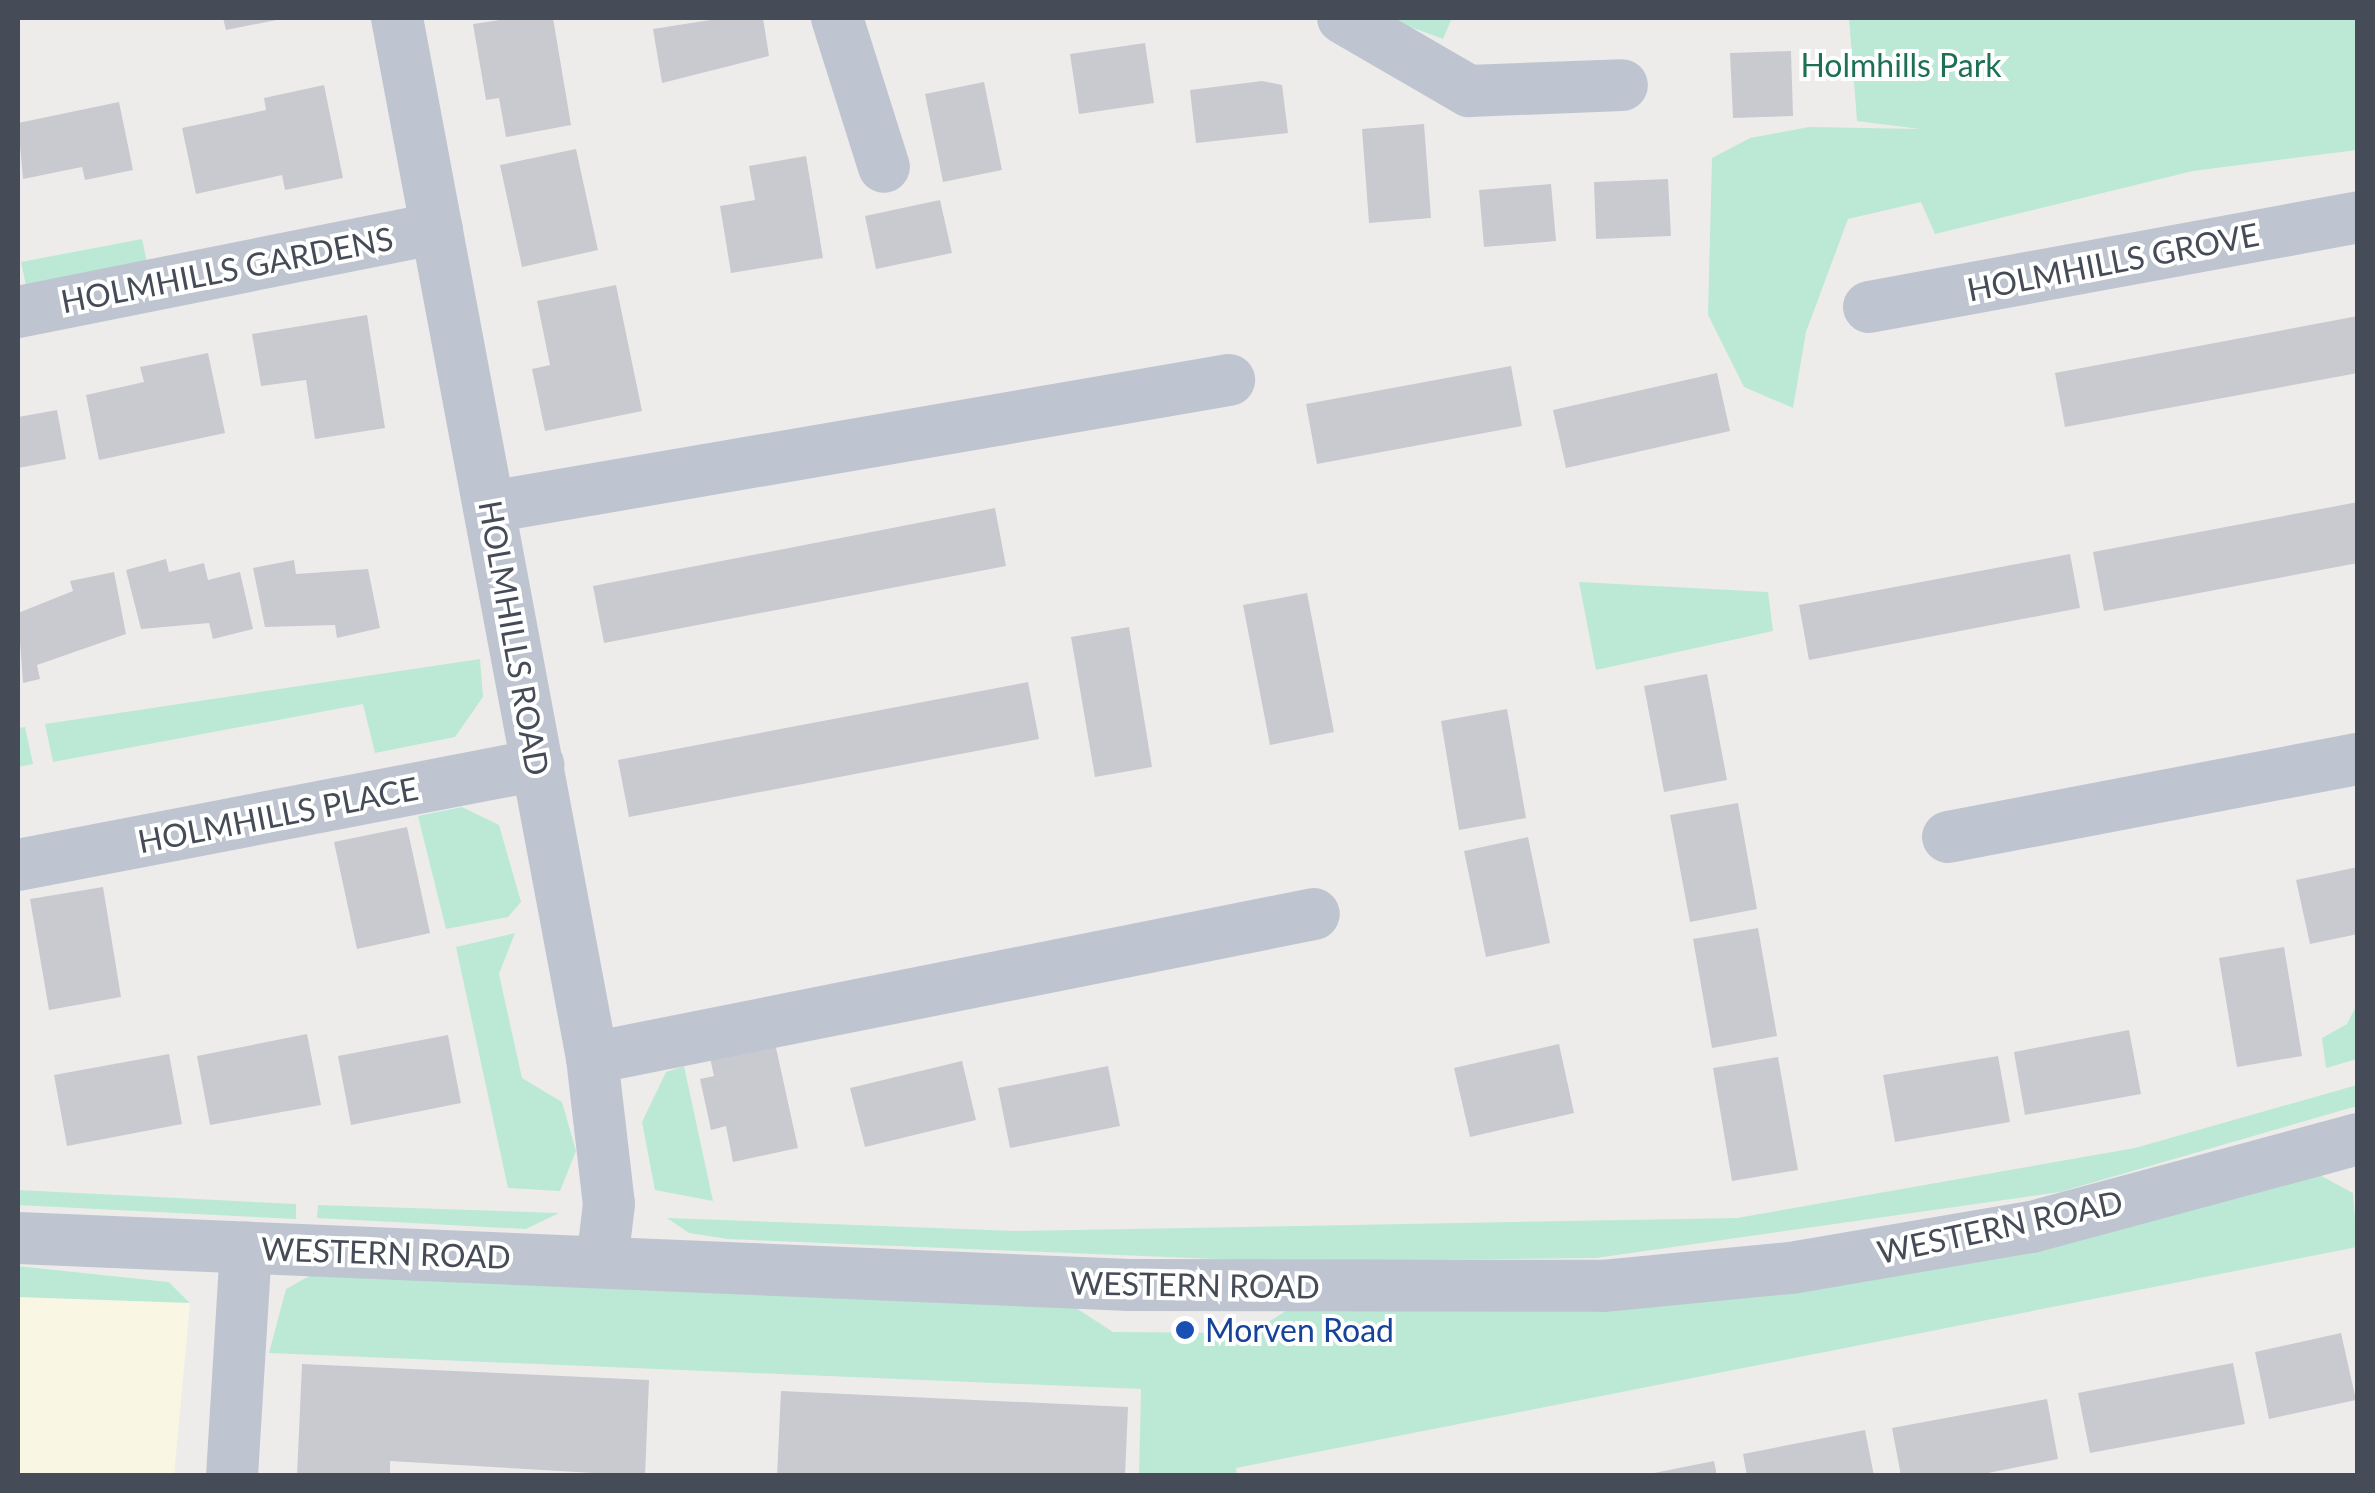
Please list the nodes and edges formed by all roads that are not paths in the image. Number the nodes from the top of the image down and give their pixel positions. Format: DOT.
graph roads {
  1 [pos="397,18"];
  2 [pos="837,18"];
  3 [pos="1344,18"];
  4 [pos="1622,85"];
  5 [pos="884,167"];
  6 [pos="2358,217"];
  7 [pos="437,228"];
  8 [pos="1869,307"];
  9 [pos="18,312"];
  10 [pos="1229,380"];
  11 [pos="490,506"];
  12 [pos="2358,760"];
  13 [pos="538,765"];
  14 [pos="1948,837"];
  15 [pos="18,865"];
  16 [pos="1314,914"];
  17 [pos="592,1058"];
  18 [pos="2358,1138"];
  19 [pos="18,1238"];
  20 [pos="246,1247"];
  21 [pos="602,1262"];
  22 [pos="232,1476"];
  1 -- 7 [label="street, HOLMHILLS ROAD"];
  2 -- 5 [label="street"];
  3 -- 4 [label="street"];
  6 -- 8 [label="street, HOLMHILLS GROVE"];
  7 -- 9 [label="street, HOLMHILLS GARDENS"];
  7 -- 11 [label="street, HOLMHILLS ROAD"];
  10 -- 11 [label="street"];
  11 -- 13 [label="street, HOLMHILLS ROAD"];
  12 -- 14 [label="street"];
  13 -- 15 [label="street, HOLMHILLS PLACE"];
  13 -- 17 [label="street, HOLMHILLS ROAD"];
  16 -- 17 [label="street"];
  17 -- 21 [label="street, HOLMHILLS ROAD"];
  18 -- 21 [label="street, WESTERN ROAD"];
  19 -- 20 [label="street, WESTERN ROAD"];
  20 -- 21 [label="street, WESTERN ROAD"];
  20 -- 22 [label="street"];
}
